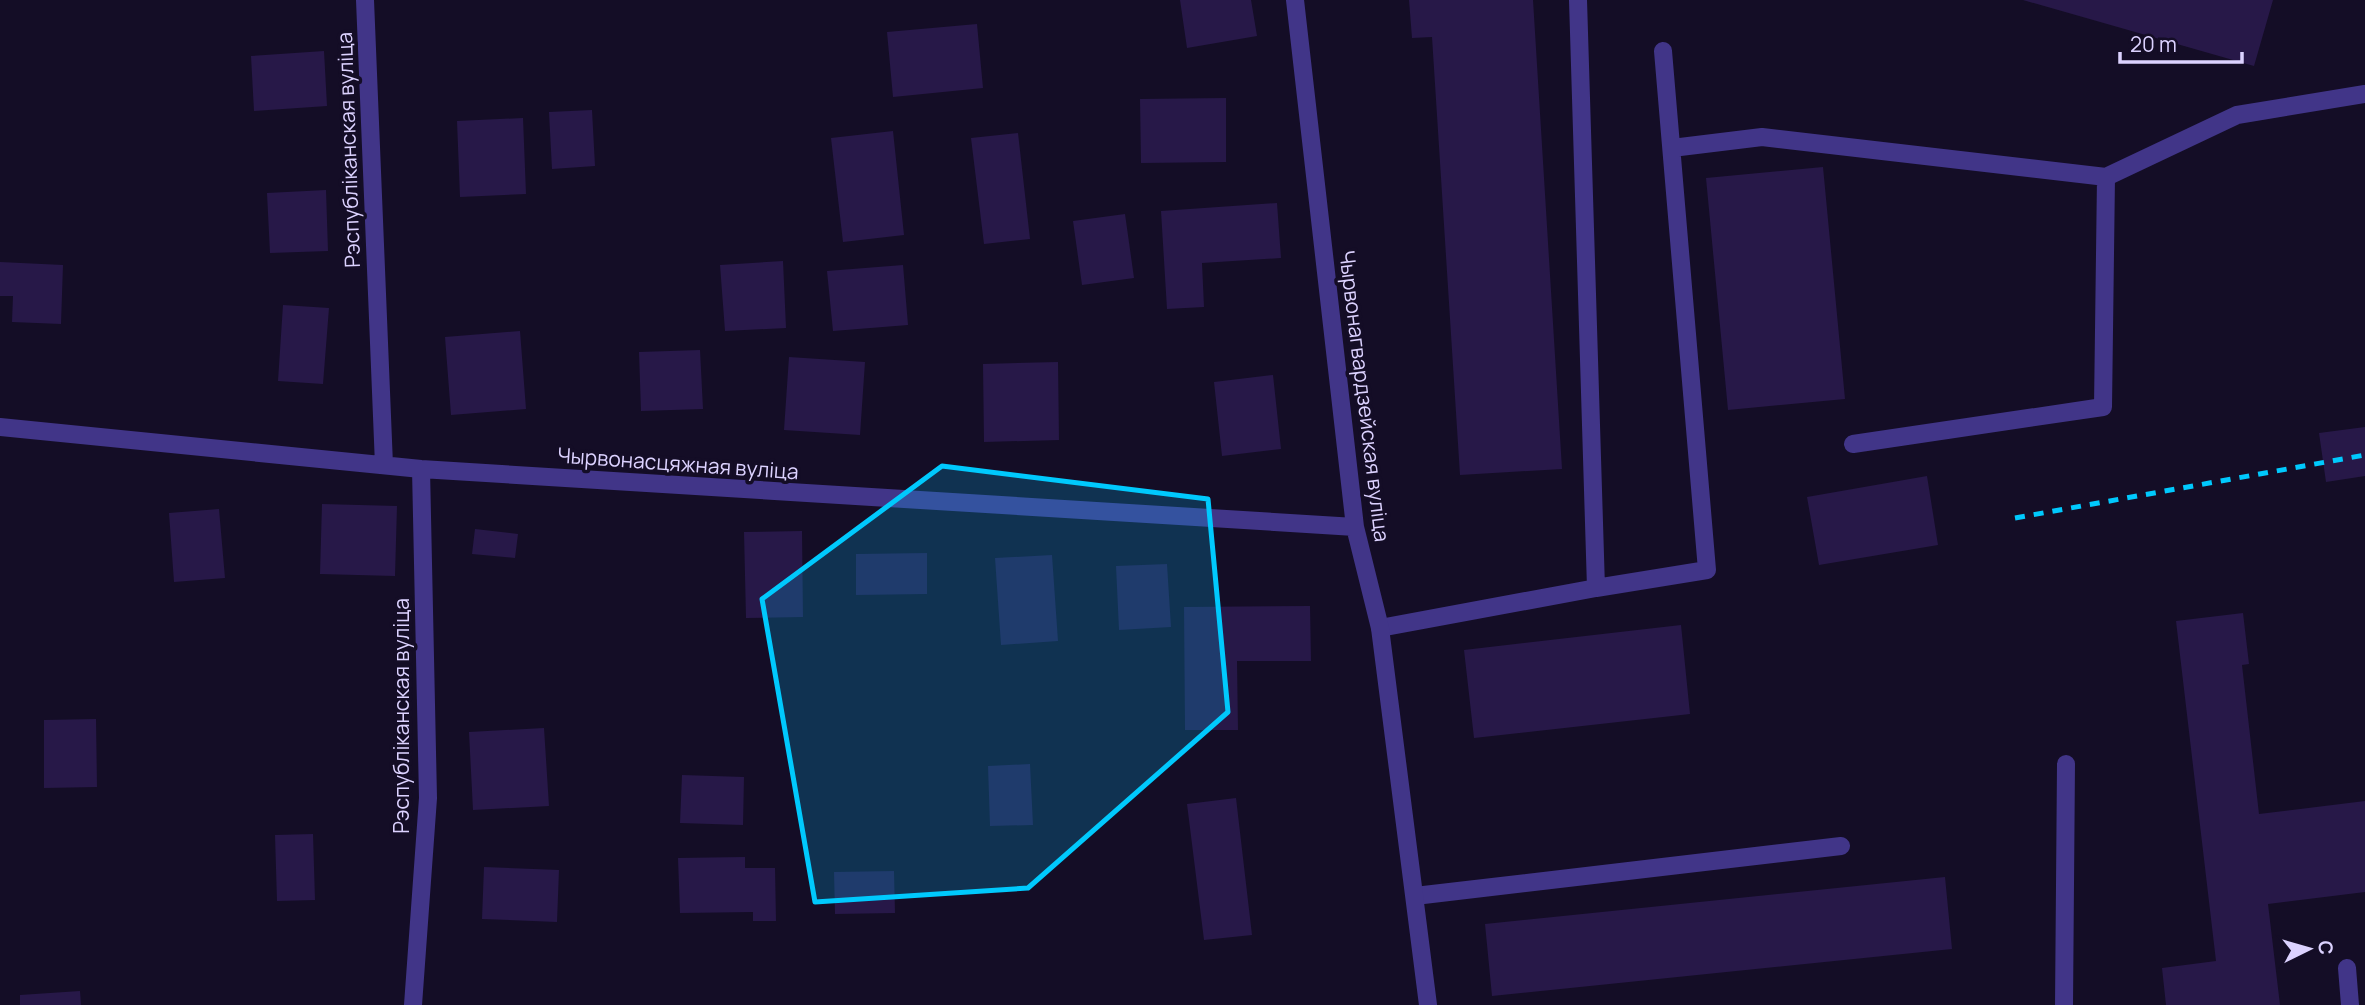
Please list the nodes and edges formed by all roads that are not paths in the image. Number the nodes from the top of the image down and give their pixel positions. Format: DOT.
graph roads {
  1 [pos="365,0"];
  2 [pos="1295,0"];
  3 [pos="1578,0"];
  4 [pos="1663,51"];
  5 [pos="2365,94"];
  6 [pos="1672,148"];
  7 [pos="2106,177"];
  8 [pos="0,427"];
  9 [pos="1853,444"];
  10 [pos="384,465"];
  11 [pos="421,469"];
  12 [pos="1355,527"];
  13 [pos="1596,589"];
  14 [pos="1380,628"];
  15 [pos="2066,764"];
  16 [pos="1841,846"];
  17 [pos="1415,896"];
  18 [pos="2347,968"];
  19 [pos="413,1005"];
  20 [pos="1428,1005"];
  21 [pos="2064,1005"];
  22 [pos="2350,1005"];
  1 -- 10 [label="street, Рэспубліканская вуліца"];
  2 -- 12 [label="street, Чырвонагвардзейская вуліца"];
  3 -- 13 [label="street"];
  4 -- 6 [label="street"];
  5 -- 7 [label="street"];
  6 -- 7 [label="street"];
  6 -- 13 [label="street"];
  7 -- 9 [label="street"];
  8 -- 10 [label="street, Чырвонасцяжная вуліца"];
  10 -- 11 [label="street, Чырвонасцяжная вуліца"];
  11 -- 12 [label="street, Чырвонасцяжная вуліца"];
  11 -- 19 [label="street, Рэспубліканская вуліца"];
  12 -- 14 [label="street, Чырвонагвардзейская вуліца"];
  13 -- 14 [label="street"];
  14 -- 17 [label="street, Чырвонагвардзейская вуліца"];
  15 -- 21 [label="street"];
  16 -- 17 [label="street"];
  17 -- 20 [label="street, Чырвонагвардзейская вуліца"];
  18 -- 22 [label="street"];
}
